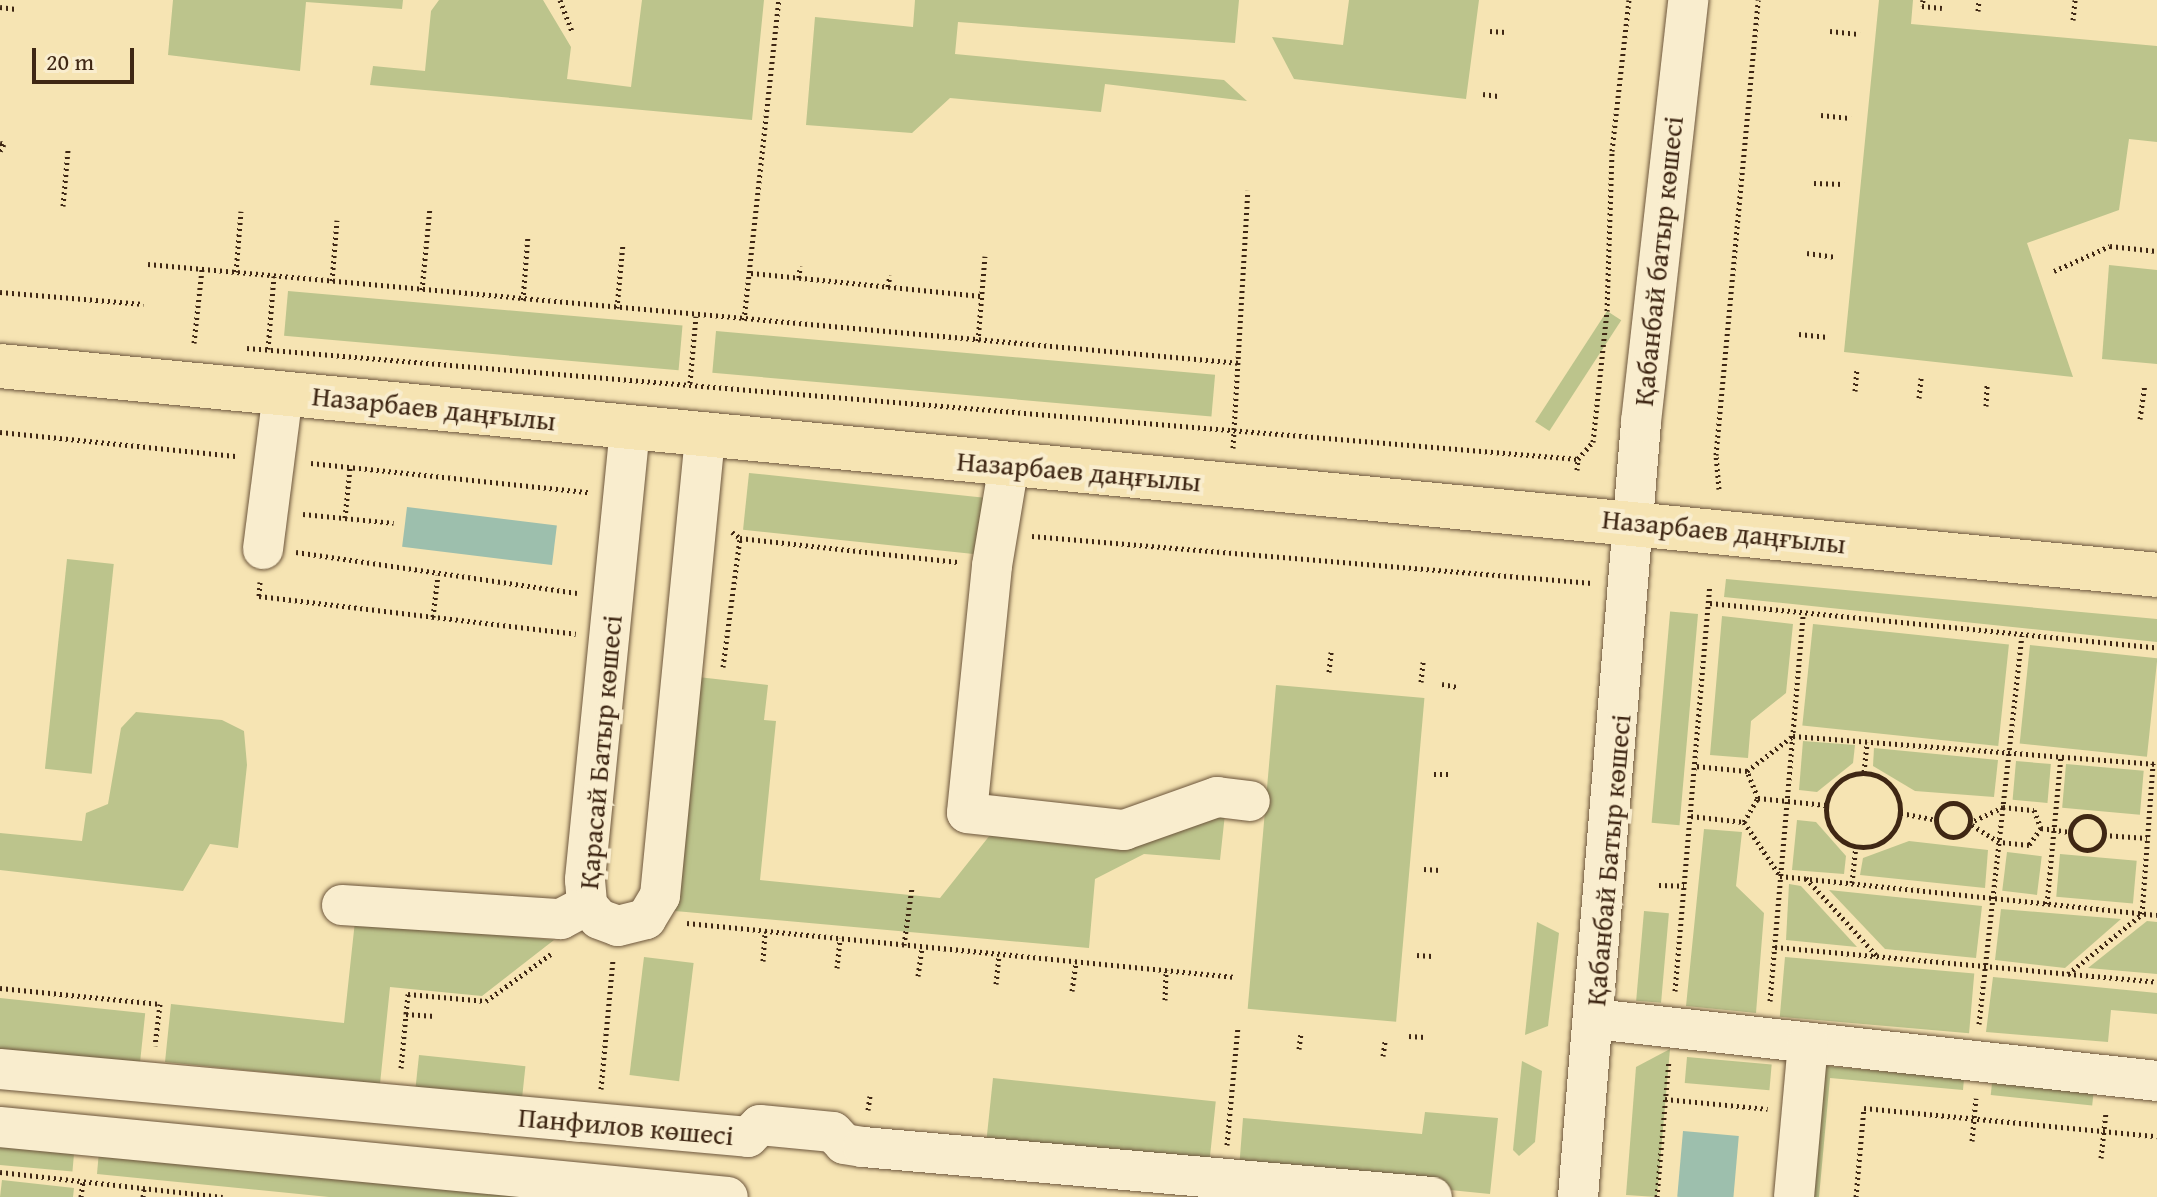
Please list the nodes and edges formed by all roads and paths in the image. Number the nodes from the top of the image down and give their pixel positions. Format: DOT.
graph roads {
  1 [pos="560,0"];
  2 [pos="779,0"];
  3 [pos="1629,0"];
  4 [pos="1688,0"];
  5 [pos="1758,0"];
  6 [pos="1923,0"];
  7 [pos="1979,0"];
  8 [pos="2075,0"];
  9 [pos="0,7"];
  10 [pos="1942,8"];
  11 [pos="16,9"];
  12 [pos="1978,11"];
  13 [pos="2073,20"];
  14 [pos="572,31"];
  15 [pos="1490,31"];
  16 [pos="1830,31"];
  17 [pos="1506,32"];
  18 [pos="1860,34"];
  19 [pos="1483,94"];
  20 [pos="1498,96"];
  21 [pos="1821,115"];
  22 [pos="1851,118"];
  23 [pos="0,143"];
  24 [pos="68,150"];
  25 [pos="0,151"];
  26 [pos="1814,183"];
  27 [pos="1844,184"];
  28 [pos="1248,190"];
  29 [pos="63,206"];
  30 [pos="430,207"];
  31 [pos="241,211"];
  32 [pos="337,220"];
  33 [pos="528,235"];
  34 [pos="623,243"];
  35 [pos="2157,251"];
  36 [pos="1807,253"];
  37 [pos="985,256"];
  38 [pos="1836,257"];
  39 [pos="148,264"];
  40 [pos="800,266"];
  41 [pos="202,269"];
  42 [pos="2054,271"];
  43 [pos="236,272"];
  44 [pos="751,273"];
  45 [pos="890,275"];
  46 [pos="274,276"];
  47 [pos="799,278"];
  48 [pos="332,281"];
  49 [pos="888,287"];
  50 [pos="422,290"];
  51 [pos="0,292"];
  52 [pos="981,296"];
  53 [pos="523,300"];
  54 [pos="144,304"];
  55 [pos="617,308"];
  56 [pos="696,316"];
  57 [pos="744,320"];
  58 [pos="1799,334"];
  59 [pos="1828,337"];
  60 [pos="978,341"];
  61 [pos="181,342"];
  62 [pos="194,343"];
  63 [pos="209,344"];
  64 [pos="238,347"];
  65 [pos="268,349"];
  66 [pos="1241,363"];
  67 [pos="0,366"];
  68 [pos="1857,370"];
  69 [pos="1921,378"];
  70 [pos="690,383"];
  71 [pos="1987,385"];
  72 [pos="2145,385"];
  73 [pos="1855,391"];
  74 [pos="283,393"];
  75 [pos="1919,398"];
  76 [pos="1986,406"];
  77 [pos="2140,419"];
  78 [pos="630,428"];
  79 [pos="0,432"];
  80 [pos="1235,433"];
  81 [pos="705,436"];
  82 [pos="274,459"];
  83 [pos="1578,459"];
  84 [pos="1009,464"];
  85 [pos="351,467"];
  86 [pos="1577,470"];
  87 [pos="1230,485"];
  88 [pos="1719,489"];
  89 [pos="625,496"];
  90 [pos="697,504"];
  91 [pos="268,510"];
  92 [pos="345,518"];
  93 [pos="1633,522"];
  94 [pos="394,523"];
  95 [pos="740,538"];
  96 [pos="263,549"];
  97 [pos="992,566"];
  98 [pos="438,575"];
  99 [pos="2157,575"];
  100 [pos="1593,583"];
  101 [pos="1710,586"];
  102 [pos="613,598"];
  103 [pos="1710,603"];
  104 [pos="1803,612"];
  105 [pos="433,617"];
  106 [pos="588,635"];
  107 [pos="2022,635"];
  108 [pos="2157,648"];
  109 [pos="1331,652"];
  110 [pos="1423,662"];
  111 [pos="723,667"];
  112 [pos="1329,672"];
  113 [pos="1421,682"];
  114 [pos="1442,684"];
  115 [pos="1457,687"];
  116 [pos="1793,736"];
  117 [pos="1867,742"];
  118 [pos="2009,752"];
  119 [pos="2061,757"];
  120 [pos="2155,764"];
  121 [pos="1695,766"];
  122 [pos="1747,771"];
  123 [pos="1864,772"];
  124 [pos="1434,774"];
  125 [pos="1449,774"];
  126 [pos="1758,798"];
  127 [pos="1250,801"];
  128 [pos="1787,801"];
  129 [pos="1826,805"];
  130 [pos="2003,807"];
  131 [pos="1901,813"];
  132 [pos="1691,816"];
  133 [pos="1936,820"];
  134 [pos="1744,822"];
  135 [pos="1969,823"];
  136 [pos="2041,828"];
  137 [pos="2054,830"];
  138 [pos="2070,832"];
  139 [pos="2104,835"];
  140 [pos="2147,838"];
  141 [pos="1999,842"];
  142 [pos="1856,847"];
  143 [pos="1424,869"];
  144 [pos="1440,870"];
  145 [pos="1780,876"];
  146 [pos="1806,878"];
  147 [pos="1852,883"];
  148 [pos="1659,885"];
  149 [pos="1684,886"];
  150 [pos="912,887"];
  151 [pos="1993,898"];
  152 [pos="2047,904"];
  153 [pos="342,905"];
  154 [pos="587,905"];
  155 [pos="2142,914"];
  156 [pos="2157,915"];
  157 [pos="646,919"];
  158 [pos="765,931"];
  159 [pos="840,938"];
  160 [pos="904,945"];
  161 [pos="922,947"];
  162 [pos="1775,947"];
  163 [pos="559,949"];
  164 [pos="999,954"];
  165 [pos="1417,955"];
  166 [pos="1432,956"];
  167 [pos="1877,957"];
  168 [pos="763,961"];
  169 [pos="1076,961"];
  170 [pos="1985,967"];
  171 [pos="837,968"];
  172 [pos="1166,970"];
  173 [pos="2068,974"];
  174 [pos="918,976"];
  175 [pos="1235,977"];
  176 [pos="2157,982"];
  177 [pos="996,984"];
  178 [pos="0,988"];
  179 [pos="1072,991"];
  180 [pos="1165,1000"];
  181 [pos="406,1014"];
  182 [pos="435,1016"];
  183 [pos="1594,1019"];
  184 [pos="1238,1027"];
  185 [pos="1672,1028"];
  186 [pos="1301,1033"];
  187 [pos="1409,1036"];
  188 [pos="1425,1037"];
  189 [pos="1767,1038"];
  190 [pos="1385,1041"];
  191 [pos="1808,1043"];
  192 [pos="1299,1049"];
  193 [pos="1383,1056"];
  194 [pos="1980,1061"];
  195 [pos="0,1069"];
  196 [pos="2110,1075"];
  197 [pos="2157,1081"];
  198 [pos="150,1083"];
  199 [pos="1776,1097"];
  200 [pos="1665,1099"];
  201 [pos="398,1105"];
  202 [pos="0,1127"];
  203 [pos="2103,1131"];
  204 [pos="2157,1136"];
  205 [pos="2101,1158"];
  206 [pos="0,1172"];
  207 [pos="1224,1178"];
  208 [pos="83,1181"];
  209 [pos="144,1189"];
  210 [pos="202,1196"];
  211 [pos="81,1197"];
  212 [pos="143,1197"];
  213 [pos="223,1197"];
  214 [pos="728,1197"];
  215 [pos="1432,1197"];
  216 [pos="1578,1197"];
  217 [pos="1657,1197"];
  218 [pos="1794,1197"];
  219 [pos="1856,1197"];
  1 -- 14 [label="path"];
  2 -- 44 [label="path"];
  3 -- 83 [label="path"];
  4 -- 93 [label="street, Қабанбай батыр көшесі"];
  5 -- 88 [label="path"];
  6 -- 10 [label="path"];
  7 -- 12 [label="path"];
  8 -- 13 [label="path"];
  9 -- 11 [label="path"];
  15 -- 17 [label="path"];
  16 -- 18 [label="path"];
  19 -- 20 [label="path"];
  21 -- 22 [label="path"];
  23 -- 25 [label="path"];
  24 -- 29 [label="path"];
  26 -- 27 [label="path"];
  28 -- 66 [label="path"];
  30 -- 50 [label="path"];
  31 -- 43 [label="path"];
  32 -- 48 [label="path"];
  33 -- 53 [label="path"];
  34 -- 55 [label="path"];
  35 -- 42 [label="path"];
  36 -- 38 [label="path"];
  37 -- 52 [label="path"];
  39 -- 41 [label="path"];
  40 -- 47 [label="path"];
  41 -- 43 [label="path"];
  41 -- 62 [label="path"];
  43 -- 46 [label="path"];
  44 -- 47 [label="path"];
  44 -- 57 [label="path"];
  45 -- 49 [label="path"];
  46 -- 48 [label="path"];
  46 -- 65 [label="path"];
  47 -- 49 [label="path"];
  48 -- 50 [label="path"];
  49 -- 52 [label="path"];
  50 -- 53 [label="path"];
  51 -- 54 [label="path"];
  52 -- 60 [label="path"];
  53 -- 55 [label="path"];
  55 -- 56 [label="path"];
  56 -- 57 [label="path"];
  56 -- 70 [label="path"];
  57 -- 60 [label="path"];
  58 -- 59 [label="path"];
  60 -- 66 [label="path"];
  61 -- 62 [label="path"];
  62 -- 63 [label="path"];
  64 -- 65 [label="path"];
  65 -- 70 [label="path"];
  66 -- 80 [label="path"];
  67 -- 74 [label="main road, Назарбаев даңғылы"];
  68 -- 73 [label="path"];
  69 -- 75 [label="path"];
  70 -- 80 [label="path"];
  71 -- 76 [label="path"];
  72 -- 77 [label="path"];
  74 -- 78 [label="main road, Назарбаев даңғылы"];
  74 -- 82 [label="street"];
  78 -- 81 [label="main road, Назарбаев даңғылы"];
  78 -- 89 [label="street, Қарасай Батыр көшесі"];
  79 -- 82 [label="path"];
  80 -- 83 [label="path"];
  80 -- 87 [label="path"];
  81 -- 84 [label="main road, Назарбаев даңғылы"];
  81 -- 90 [label="street"];
  82 -- 85 [label="path"];
  82 -- 91 [label="street"];
  83 -- 86 [label="path"];
  84 -- 87 [label="main road, Назарбаев даңғылы"];
  84 -- 97 [label="street"];
  85 -- 89 [label="path"];
  85 -- 92 [label="path"];
  87 -- 93 [label="main road, Назарбаев даңғылы"];
  89 -- 102 [label="street, Қарасай Батыр көшесі"];
  90 -- 95 [label="path"];
  90 -- 157 [label="street"];
  91 -- 92 [label="path"];
  91 -- 96 [label="street"];
  92 -- 94 [label="path"];
  93 -- 99 [label="main road, Назарбаев даңғылы"];
  93 -- 183 [label="street, Қабанбай Батыр көшесі"];
  95 -- 97 [label="path"];
  95 -- 111 [label="path"];
  96 -- 98 [label="path"];
  96 -- 105 [label="path"];
  97 -- 100 [label="path"];
  97 -- 127 [label="street"];
  98 -- 102 [label="path"];
  98 -- 105 [label="path"];
  101 -- 103 [label="path"];
  102 -- 154 [label="street, Қарасай Батыр көшесі"];
  103 -- 104 [label="path"];
  103 -- 121 [label="path"];
  104 -- 107 [label="path"];
  104 -- 116 [label="path"];
  105 -- 106 [label="path"];
  107 -- 108 [label="path"];
  107 -- 118 [label="path"];
  109 -- 112 [label="path"];
  110 -- 113 [label="path"];
  114 -- 115 [label="path"];
  116 -- 117 [label="path"];
  116 -- 122 [label="path"];
  116 -- 128 [label="path"];
  117 -- 118 [label="path"];
  117 -- 123 [label="path"];
  118 -- 119 [label="path"];
  118 -- 130 [label="path"];
  119 -- 120 [label="path"];
  119 -- 137 [label="path"];
  120 -- 140 [label="path"];
  121 -- 122 [label="path"];
  121 -- 132 [label="path"];
  122 -- 126 [label="path"];
  123 -- 129 [label="path"];
  123 -- 131 [label="path"];
  124 -- 125 [label="path"];
  126 -- 128 [label="path"];
  126 -- 134 [label="path"];
  128 -- 129 [label="path"];
  128 -- 145 [label="path"];
  129 -- 142 [label="path"];
  130 -- 135 [label="path"];
  130 -- 136 [label="path"];
  130 -- 141 [label="path"];
  131 -- 133 [label="path"];
  131 -- 142 [label="path"];
  132 -- 134 [label="path"];
  132 -- 149 [label="path"];
  133 -- 135 [label="path"];
  133 -- 135 [label="path"];
  134 -- 145 [label="path"];
  135 -- 141 [label="path"];
  136 -- 137 [label="path"];
  136 -- 141 [label="path"];
  137 -- 138 [label="path"];
  137 -- 152 [label="path"];
  138 -- 139 [label="path"];
  138 -- 139 [label="path"];
  139 -- 140 [label="path"];
  140 -- 155 [label="path"];
  141 -- 151 [label="path"];
  142 -- 147 [label="path"];
  143 -- 144 [label="path"];
  145 -- 146 [label="path"];
  145 -- 162 [label="path"];
  146 -- 147 [label="path"];
  146 -- 167 [label="path"];
  147 -- 151 [label="path"];
  148 -- 149 [label="path"];
  149 -- 185 [label="path"];
  150 -- 160 [label="path"];
  151 -- 152 [label="path"];
  151 -- 170 [label="path"];
  152 -- 155 [label="path"];
  153 -- 154 [label="street"];
  154 -- 157 [label="street, Қарасай Батыр көшесі"];
  155 -- 156 [label="path"];
  155 -- 173 [label="path"];
  157 -- 158 [label="path"];
  158 -- 159 [label="path"];
  158 -- 168 [label="path"];
  159 -- 160 [label="path"];
  159 -- 171 [label="path"];
  160 -- 161 [label="path"];
  161 -- 164 [label="path"];
  161 -- 174 [label="path"];
  162 -- 167 [label="path"];
  162 -- 189 [label="path"];
  163 -- 181 [label="path"];
  164 -- 169 [label="path"];
  164 -- 177 [label="path"];
  165 -- 166 [label="path"];
  167 -- 170 [label="path"];
  169 -- 172 [label="path"];
  169 -- 179 [label="path"];
  170 -- 173 [label="path"];
  170 -- 194 [label="path"];
  172 -- 175 [label="path"];
  172 -- 180 [label="path"];
  173 -- 176 [label="path"];
  178 -- 198 [label="path"];
  181 -- 182 [label="path"];
  181 -- 201 [label="path"];
  183 -- 185 [label="street"];
  183 -- 216 [label="street, Қабанбай Батыр көшесі"];
  184 -- 207 [label="path"];
  185 -- 189 [label="street"];
  185 -- 200 [label="path"];
  186 -- 192 [label="path"];
  187 -- 188 [label="path"];
  189 -- 191 [label="street"];
  190 -- 193 [label="path"];
  191 -- 194 [label="street"];
  191 -- 218 [label="street"];
  194 -- 196 [label="street"];
  195 -- 198 [label="street, Панфилов көшесі"];
  196 -- 197 [label="street"];
  196 -- 203 [label="path"];
  198 -- 201 [label="street, Панфилов көшесі"];
  199 -- 200 [label="path"];
  200 -- 217 [label="path"];
  201 -- 207 [label="street, Панфилов көшесі"];
  202 -- 214 [label="street"];
  203 -- 204 [label="path"];
  203 -- 205 [label="path"];
  203 -- 219 [label="path"];
  206 -- 208 [label="path"];
  207 -- 215 [label="street, Панфилов көшесі"];
  208 -- 209 [label="path"];
  208 -- 211 [label="path"];
  209 -- 210 [label="path"];
  209 -- 212 [label="path"];
  210 -- 213 [label="path"];
}
